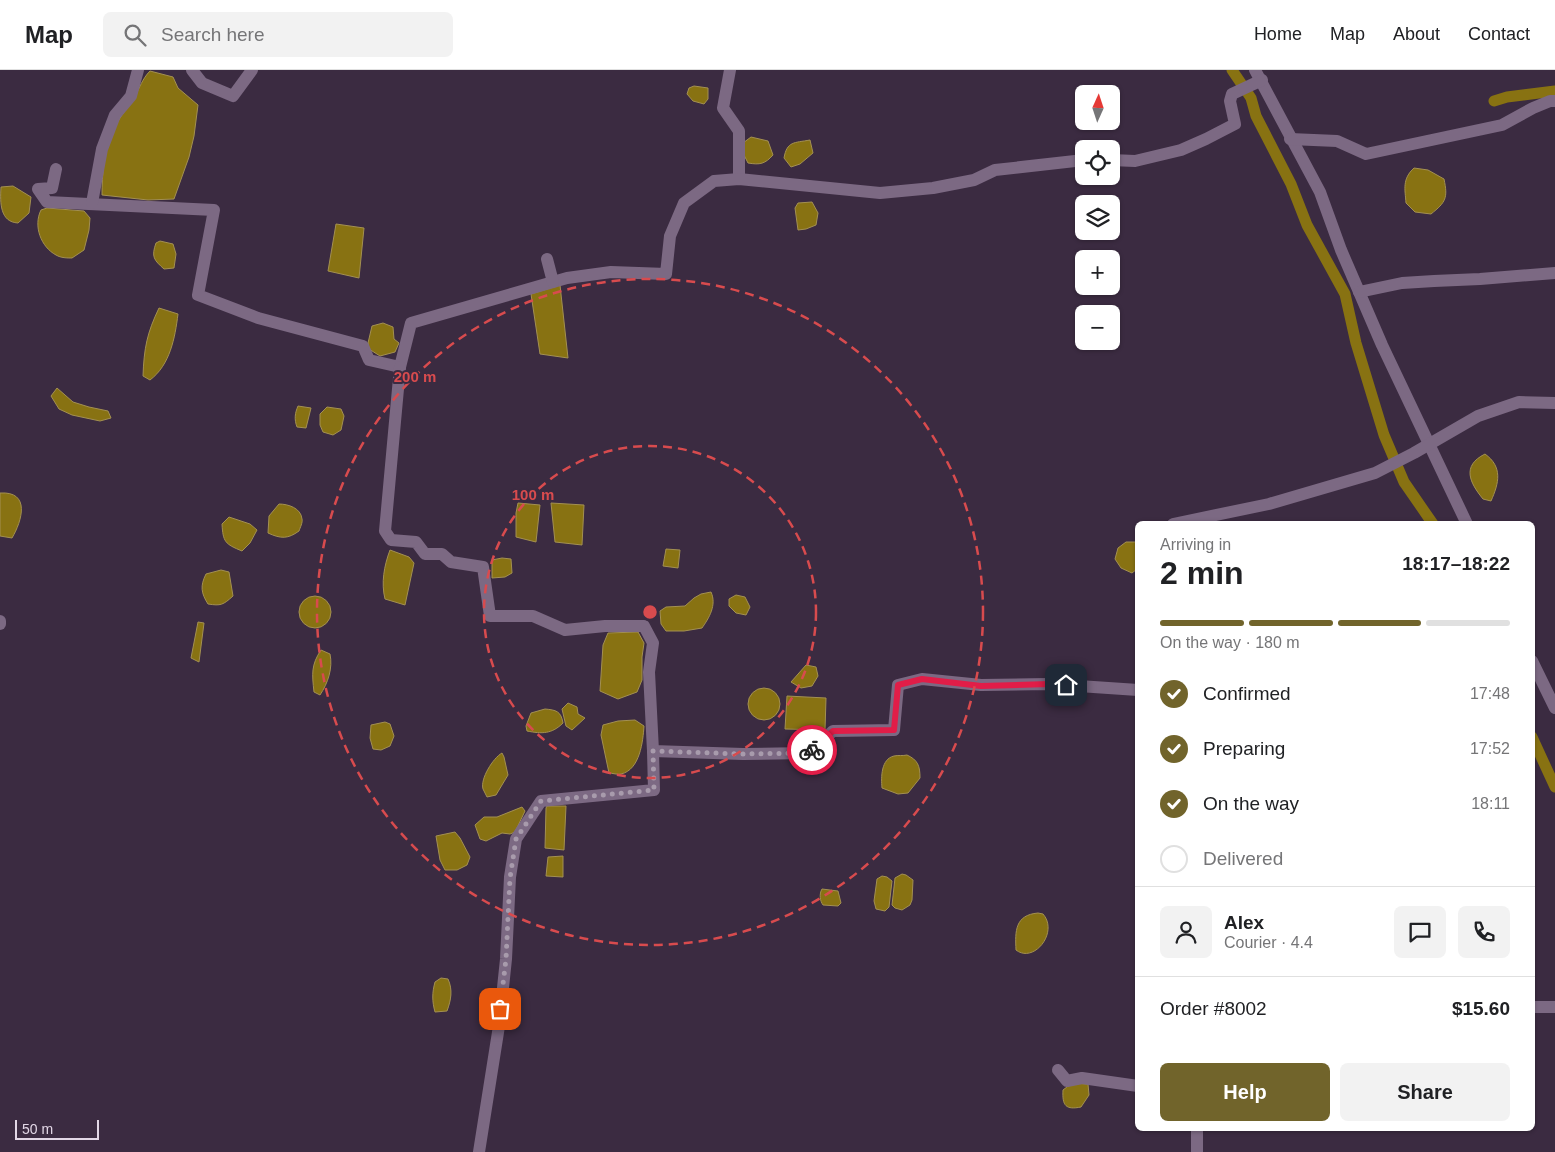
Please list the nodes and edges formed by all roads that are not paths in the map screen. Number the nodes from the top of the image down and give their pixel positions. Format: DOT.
graph roads {
  1 [pos="138,70"];
  2 [pos="192,70"];
  3 [pos="252,70"];
  4 [pos="730,70"];
  5 [pos="1258,78"];
  6 [pos="1555,101"];
  7 [pos="1290,139"];
  8 [pos="1120,160"];
  9 [pos="1075,161"];
  10 [pos="56,169"];
  11 [pos="739,179"];
  12 [pos="92,203"];
  13 [pos="547,259"];
  14 [pos="1555,273"];
  15 [pos="554,282"];
  16 [pos="1359,292"];
  17 [pos="400,367"];
  18 [pos="1555,403"];
  19 [pos="1429,444"];
  20 [pos="1187,521"];
  21 [pos="1466,521"];
  22 [pos="1535,667"];
  23 [pos="1135,690"];
  24 [pos="1555,708"];
  25 [pos="653,751"];
  26 [pos="1535,1007"];
  27 [pos="1555,1007"];
  28 [pos="1058,1070"];
  29 [pos="1135,1086"];
  30 [pos="1197,1131"];
  31 [pos="479,1152"];
  32 [pos="1198,1152"];
  1 -- 12 [label="street"];
  2 -- 3 [label="street"];
  4 -- 11 [label="street"];
  5 -- 7 [label="street"];
  5 -- 8 [label="street"];
  6 -- 7 [label="street"];
  7 -- 16 [label="street"];
  9 -- 11 [label="street"];
  10 -- 12 [label="street"];
  11 -- 15 [label="street"];
  12 -- 17 [label="street"];
  13 -- 15 [label="street"];
  14 -- 16 [label="street"];
  15 -- 17 [label="street"];
  16 -- 19 [label="street"];
  17 -- 25 [label="street"];
  18 -- 19 [label="street"];
  19 -- 20 [label="street"];
  19 -- 21 [label="street"];
  22 -- 24 [label="street"];
  23 -- 25 [label="street"];
  25 -- 31 [label="street"];
  26 -- 27 [label="street"];
  28 -- 29 [label="street"];
  30 -- 32 [label="street"];
}
